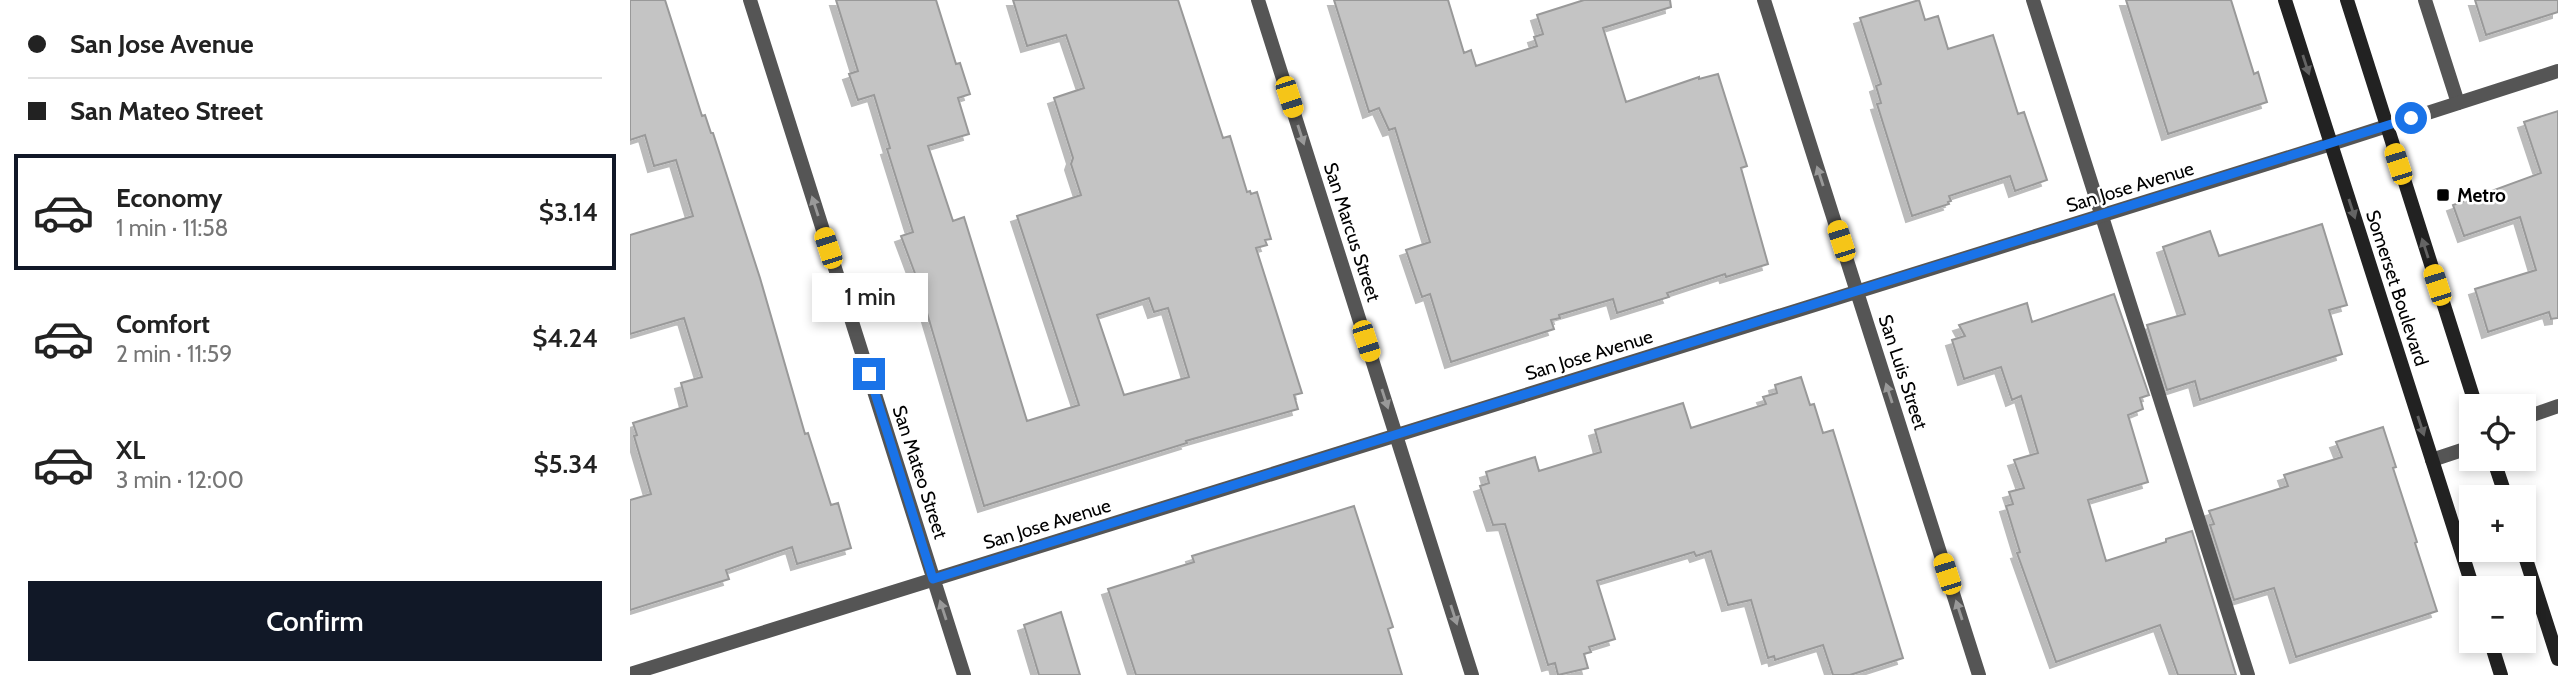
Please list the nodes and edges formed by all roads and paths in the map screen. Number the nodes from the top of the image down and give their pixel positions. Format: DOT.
graph roads {
  1 [pos="750,0"];
  2 [pos="1258,0"];
  3 [pos="1764,0"];
  4 [pos="2033,0"];
  5 [pos="2285,0"];
  6 [pos="2347,0"];
  7 [pos="2425,0"];
  8 [pos="2558,71"];
  9 [pos="2458,103"];
  10 [pos="2386,126"];
  11 [pos="2331,144"];
  12 [pos="2102,216"];
  13 [pos="1857,292"];
  14 [pos="2472,394"];
  15 [pos="2558,406"];
  16 [pos="2536,414"];
  17 [pos="1396,435"];
  18 [pos="2459,451"];
  19 [pos="2432,460"];
  20 [pos="2527,562"];
  21 [pos="2469,576"];
  22 [pos="933,579"];
  23 [pos="2494,653"];
  24 [pos="2558,659"];
  25 [pos="630,674"];
  26 [pos="964,675"];
  27 [pos="1472,675"];
  28 [pos="1979,675"];
  29 [pos="2248,675"];
  30 [pos="2501,675"];
  22 -- 1 [label="street, San Mateo Street, one-way"];
  2 -- 17 [label="street, San Marcus Street, one-way"];
  13 -- 3 [label="street, San Luis Street, one-way"];
  4 -- 12 [label="street"];
  5 -- 11 [label="main road, Somerset Boulevard, one-way"];
  6 -- 10 [label="main road, Somerset Boulevard"];
  7 -- 9 [label="street"];
  8 -- 9 [label="street, San Jose Avenue"];
  9 -- 10 [label="street, San Jose Avenue"];
  10 -- 11 [label="street, San Jose Avenue"];
  14 -- 10 [label="main road, Somerset Boulevard, one-way"];
  11 -- 12 [label="street, San Jose Avenue"];
  11 -- 19 [label="main road, Somerset Boulevard, one-way"];
  12 -- 13 [label="street, San Jose Avenue"];
  12 -- 29 [label="street"];
  13 -- 17 [label="street, San Jose Avenue"];
  28 -- 13 [label="street, San Luis Street, one-way"];
  15 -- 16 [label="street"];
  17 -- 22 [label="street, San Jose Avenue"];
  17 -- 27 [label="street, San Marcus Street, one-way"];
  18 -- 19 [label="street"];
  19 -- 21 [label="main road, Somerset Boulevard"];
  20 -- 24 [label="main road"];
  22 -- 25 [label="street, San Jose Avenue"];
  26 -- 22 [label="street, San Mateo Street, one-way"];
  23 -- 30 [label="main road"];
}
